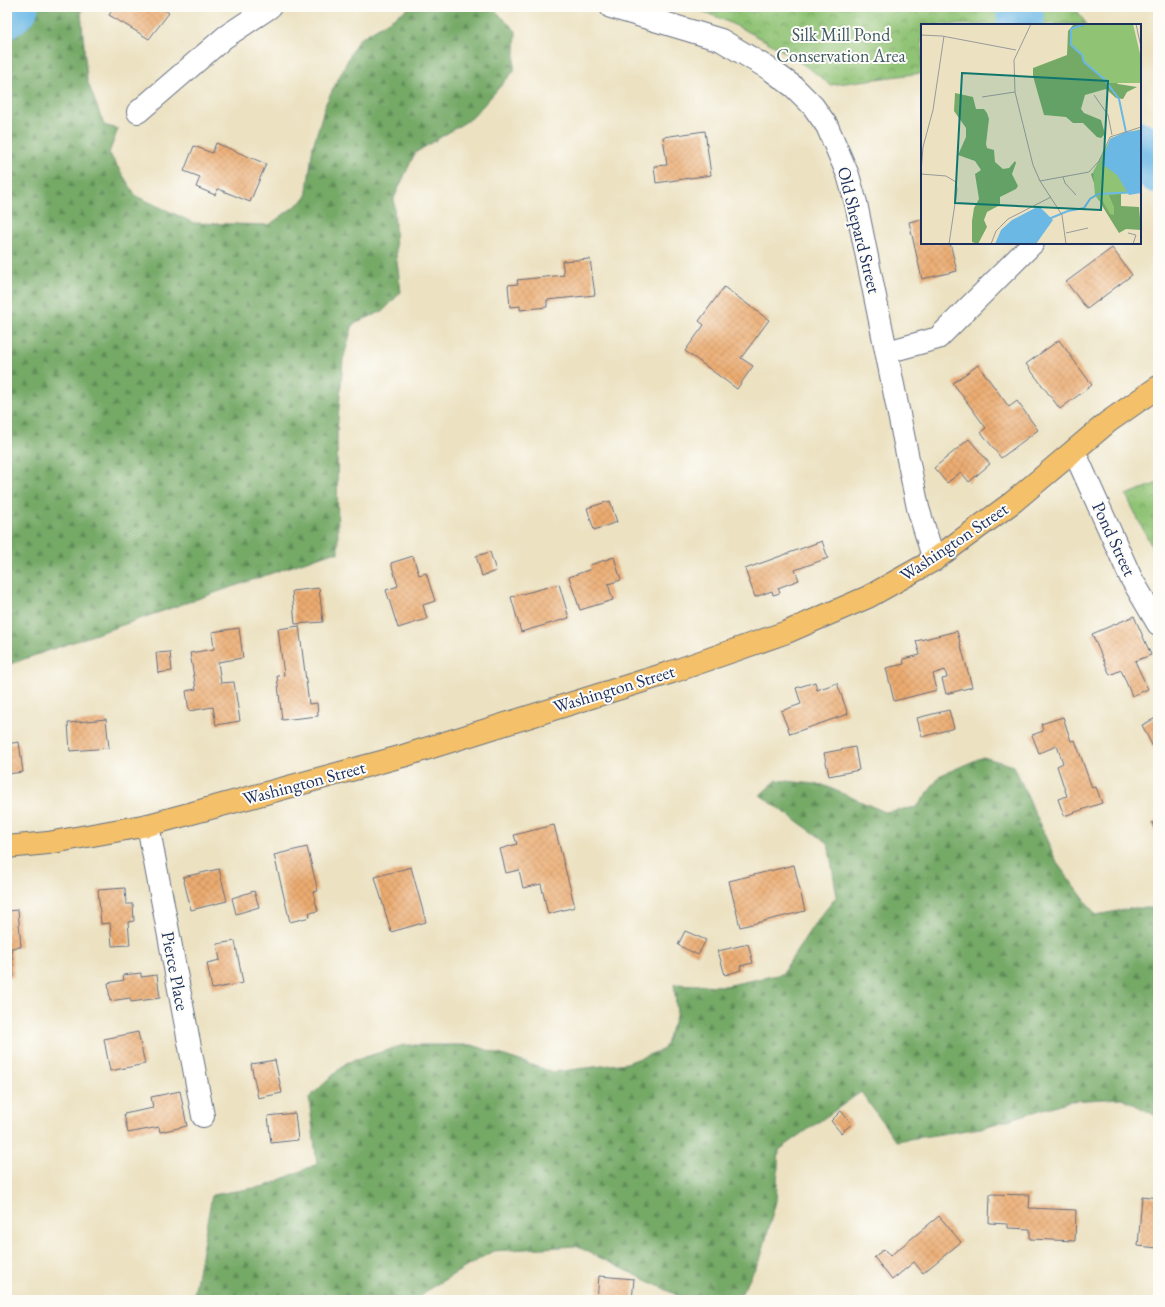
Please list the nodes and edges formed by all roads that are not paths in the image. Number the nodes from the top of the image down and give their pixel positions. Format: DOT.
graph roads {
  1 [pos="270,7"];
  2 [pos="612,7"];
  3 [pos="138,112"];
  4 [pos="1032,244"];
  5 [pos="887,352"];
  6 [pos="1158,387"];
  7 [pos="1074,451"];
  8 [pos="934,560"];
  9 [pos="1158,624"];
  10 [pos="148,825"];
  11 [pos="7,847"];
  12 [pos="203,1116"];
  1 -- 3 [label="street"];
  2 -- 5 [label="street, Old Shepard Street"];
  4 -- 5 [label="street"];
  5 -- 8 [label="street, Old Shepard Street"];
  6 -- 7 [label="main road, Washington Street"];
  7 -- 8 [label="main road, Washington Street"];
  7 -- 9 [label="street, Pond Street"];
  8 -- 10 [label="main road, Washington Street"];
  10 -- 11 [label="main road, Washington Street"];
  10 -- 12 [label="street, Pierce Place"];
}
